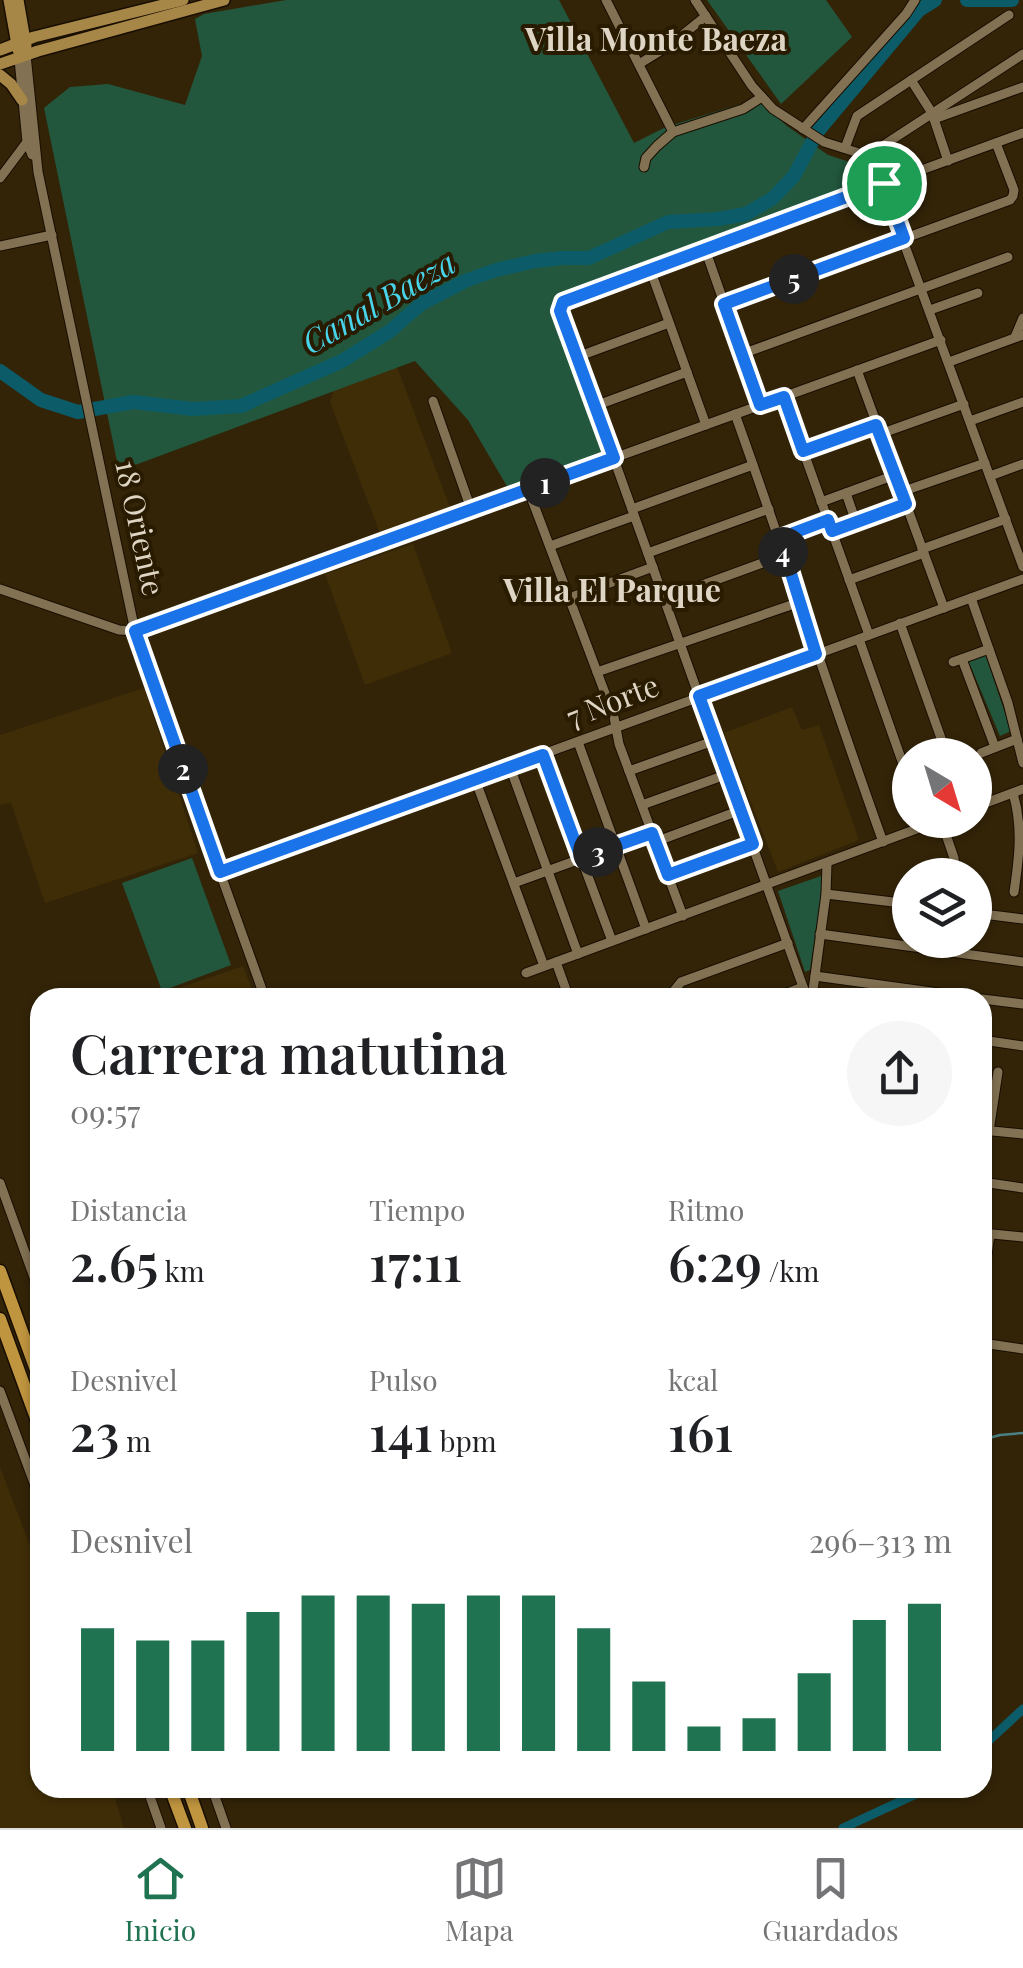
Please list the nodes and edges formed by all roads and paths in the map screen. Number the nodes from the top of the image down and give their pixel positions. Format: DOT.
graph roads {
  1 [pos="9,0"];
  2 [pos="18,0"];
  3 [pos="224,0"];
  4 [pos="606,0"];
  5 [pos="695,0"];
  6 [pos="915,0"];
  7 [pos="178,1"];
  8 [pos="1009,15"];
  9 [pos="706,16"];
  10 [pos="22,42"];
  11 [pos="0,50"];
  12 [pos="1023,54"];
  13 [pos="22,57"];
  14 [pos="0,64"];
  15 [pos="640,64"];
  16 [pos="0,75"];
  17 [pos="910,80"];
  18 [pos="1023,88"];
  19 [pos="762,97"];
  20 [pos="22,100"];
  21 [pos="933,116"];
  22 [pos="671,129"];
  23 [pos="807,131"];
  24 [pos="1023,133"];
  25 [pos="27,142"];
  26 [pos="996,143"];
  27 [pos="845,148"];
  28 [pos="867,156"];
  29 [pos="948,160"];
  30 [pos="644,167"];
  31 [pos="38,172"];
  32 [pos="0,178"];
  33 [pos="884,183"];
  34 [pos="52,236"];
  35 [pos="904,238"];
  36 [pos="0,246"];
  37 [pos="704,249"];
  38 [pos="1008,257"];
  39 [pos="650,269"];
  40 [pos="922,288"];
  41 [pos="978,293"];
  42 [pos="724,304"];
  43 [pos="930,310"];
  44 [pos="1023,318"];
  45 [pos="670,323"];
  46 [pos="1019,336"];
  47 [pos="941,340"];
  48 [pos="742,354"];
  49 [pos="577,357"];
  50 [pos="949,362"];
  51 [pos="856,370"];
  52 [pos="688,372"];
  53 [pos="784,397"];
  54 [pos="434,401"];
  55 [pos="1023,402"];
  56 [pos="964,404"];
  57 [pos="760,405"];
  58 [pos="595,406"];
  59 [pos="735,414"];
  60 [pos="970,421"];
  61 [pos="706,424"];
  62 [pos="878,430"];
  63 [pos="803,451"];
  64 [pos="614,458"];
  65 [pos="985,462"];
  66 [pos="1023,464"];
  67 [pos="753,465"];
  68 [pos="895,475"];
  69 [pos="990,476"];
  70 [pos="528,489"];
  71 [pos="901,492"];
  72 [pos="846,493"];
  73 [pos="821,502"];
  74 [pos="906,504"];
  75 [pos="769,509"];
  76 [pos="471,510"];
  77 [pos="633,512"];
  78 [pos="1006,519"];
  79 [pos="856,522"];
  80 [pos="830,526"];
  81 [pos="1023,526"];
  82 [pos="1010,531"];
  83 [pos="780,538"];
  84 [pos="550,546"];
  85 [pos="923,551"];
  86 [pos="648,553"];
  87 [pos="784,555"];
  88 [pos="653,567"];
  89 [pos="1023,567"];
  90 [pos="1023,579"];
  91 [pos="849,580"];
  92 [pos="0,589"];
  93 [pos="569,598"];
  94 [pos="971,598"];
  95 [pos="664,599"];
  96 [pos="800,602"];
  97 [pos="944,608"];
  98 [pos="900,624"];
  99 [pos="135,631"];
  100 [pos="864,637"];
  101 [pos="681,644"];
  102 [pos="989,649"];
  103 [pos="816,654"];
  104 [pos="597,672"];
  105 [pos="699,696"];
  106 [pos="616,728"];
  107 [pos="896,738"];
  108 [pos="940,738"];
  109 [pos="1017,739"];
  110 [pos="716,740"];
  111 [pos="578,742"];
  112 [pos="995,747"];
  113 [pos="992,748"];
  114 [pos="543,755"];
  115 [pos="1023,763"];
  116 [pos="510,767"];
  117 [pos="629,771"];
  118 [pos="728,774"];
  119 [pos="476,780"];
  120 [pos="1018,791"];
  121 [pos="992,801"];
  122 [pos="642,805"];
  123 [pos="741,810"];
  124 [pos="654,837"];
  125 [pos="892,838"];
  126 [pos="883,842"];
  127 [pos="753,844"];
  128 [pos="616,846"];
  129 [pos="581,858"];
  130 [pos="826,863"];
  131 [pos="548,871"];
  132 [pos="220,872"];
  133 [pos="668,875"];
  134 [pos="514,884"];
  135 [pos="768,884"];
  136 [pos="1014,892"];
  137 [pos="826,894"];
  138 [pos="892,902"];
  139 [pos="992,915"];
  140 [pos="683,916"];
  141 [pos="1023,919"];
  142 [pos="646,929"];
  143 [pos="820,934"];
  144 [pos="892,940"];
  145 [pos="612,942"];
  146 [pos="788,943"];
  147 [pos="578,954"];
  148 [pos="992,955"];
  149 [pos="556,962"];
  150 [pos="1023,962"];
  151 [pos="544,966"];
  152 [pos="526,973"];
  153 [pos="815,976"];
  154 [pos="261,988"];
  155 [pos="565,988"];
  156 [pos="676,988"];
  157 [pos="806,988"];
  158 [pos="810,988"];
  159 [pos="893,988"];
  160 [pos="992,999"];
  161 [pos="1023,1004"];
  162 [pos="992,1041"];
  163 [pos="1023,1046"];
  164 [pos="998,1072"];
  165 [pos="992,1102"];
  166 [pos="992,1131"];
  167 [pos="1023,1134"];
  168 [pos="0,1183"];
  169 [pos="992,1183"];
  170 [pos="1023,1188"];
  171 [pos="992,1234"];
  172 [pos="1023,1237"];
  173 [pos="30,1266"];
  174 [pos="0,1271"];
  175 [pos="0,1319"];
  176 [pos="992,1344"];
  177 [pos="1023,1349"];
  178 [pos="30,1354"];
  179 [pos="0,1391"];
  180 [pos="30,1402"];
  181 [pos="30,1473"];
  182 [pos="151,1798"];
  183 [pos="174,1798"];
  184 [pos="192,1798"];
  185 [pos="216,1798"];
  186 [pos="162,1828"];
  187 [pos="185,1828"];
  188 [pos="202,1828"];
  189 [pos="226,1828"];
  1 -- 10 [label="main road, 18 Oriente"];
  2 -- 10 [label="main road, 18 Oriente"];
  3 -- 13 [label="main road"];
  4 -- 15 [label="street"];
  5 -- 9 [label="street"];
  6 -- 23 [label="street"];
  7 -- 10 [label="main road"];
  8 -- 17 [label="street"];
  9 -- 15 [label="street"];
  9 -- 19 [label="street"];
  10 -- 11 [label="main road"];
  10 -- 13 [label="main road, 18 Oriente"];
  12 -- 21 [label="street"];
  13 -- 14 [label="main road"];
  13 -- 20 [label="street, 18 Oriente"];
  13 -- 31 [label="street, 18 Oriente"];
  15 -- 22 [label="street"];
  16 -- 20 [label="main road"];
  17 -- 21 [label="street"];
  17 -- 27 [label="street"];
  18 -- 21 [label="street"];
  19 -- 22 [label="street"];
  19 -- 23 [label="street"];
  20 -- 25 [label="street, 18 Oriente"];
  21 -- 28 [label="street"];
  21 -- 29 [label="street"];
  22 -- 30 [label="street"];
  23 -- 27 [label="street"];
  24 -- 26 [label="street"];
  25 -- 31 [label="street, 18 Oriente"];
  25 -- 32 [label="street"];
  26 -- 29 [label="street"];
  26 -- 35 [label="street"];
  27 -- 28 [label="street"];
  28 -- 33 [label="street"];
  29 -- 33 [label="street"];
  31 -- 34 [label="street, 18 Oriente"];
  33 -- 35 [label="street"];
  33 -- 37 [label="street"];
  34 -- 36 [label="street"];
  34 -- 99 [label="street, 18 Oriente"];
  35 -- 40 [label="street"];
  35 -- 42 [label="street"];
  37 -- 39 [label="street"];
  37 -- 42 [label="street"];
  38 -- 40 [label="street"];
  39 -- 45 [label="street"];
  39 -- 49 [label="street"];
  40 -- 43 [label="street"];
  40 -- 48 [label="street"];
  41 -- 43 [label="street"];
  42 -- 48 [label="street"];
  43 -- 47 [label="street"];
  44 -- 46 [label="street"];
  45 -- 49 [label="street"];
  45 -- 52 [label="street"];
  46 -- 50 [label="street"];
  47 -- 50 [label="street"];
  47 -- 51 [label="street"];
  48 -- 57 [label="street"];
  49 -- 58 [label="street"];
  50 -- 56 [label="street"];
  51 -- 53 [label="street"];
  51 -- 62 [label="street"];
  52 -- 58 [label="street"];
  52 -- 61 [label="street"];
  53 -- 57 [label="street"];
  53 -- 63 [label="street"];
  54 -- 76 [label="street"];
  55 -- 60 [label="street"];
  56 -- 60 [label="street"];
  56 -- 62 [label="street"];
  57 -- 59 [label="street"];
  58 -- 64 [label="street"];
  59 -- 61 [label="street"];
  59 -- 67 [label="street"];
  60 -- 65 [label="street"];
  61 -- 64 [label="street"];
  62 -- 63 [label="street"];
  62 -- 68 [label="street"];
  63 -- 73 [label="street"];
  64 -- 70 [label="street"];
  64 -- 77 [label="street"];
  65 -- 69 [label="street"];
  65 -- 71 [label="street"];
  66 -- 69 [label="street"];
  67 -- 75 [label="street"];
  67 -- 77 [label="street"];
  68 -- 71 [label="street"];
  68 -- 72 [label="street"];
  69 -- 78 [label="street"];
  70 -- 76 [label="street"];
  70 -- 84 [label="street"];
  71 -- 74 [label="street"];
  72 -- 73 [label="street"];
  72 -- 79 [label="street"];
  73 -- 80 [label="street"];
  74 -- 79 [label="street"];
  74 -- 85 [label="street"];
  75 -- 83 [label="street"];
  75 -- 86 [label="street"];
  76 -- 99 [label="street"];
  77 -- 84 [label="street"];
  77 -- 86 [label="street"];
  78 -- 82 [label="street"];
  78 -- 85 [label="street"];
  79 -- 80 [label="street"];
  80 -- 83 [label="street"];
  80 -- 91 [label="street"];
  81 -- 82 [label="street"];
  82 -- 89 [label="street"];
  83 -- 87 [label="street"];
  84 -- 93 [label="street"];
  85 -- 91 [label="street"];
  85 -- 97 [label="street"];
  86 -- 88 [label="street"];
  87 -- 95 [label="street"];
  87 -- 96 [label="street"];
  88 -- 93 [label="street"];
  88 -- 95 [label="street"];
  90 -- 94 [label="street, 7 Norte"];
  91 -- 100 [label="street"];
  92 -- 99 [label="street"];
  93 -- 104 [label="street"];
  94 -- 97 [label="street, 7 Norte"];
  94 -- 102 [label="street"];
  95 -- 101 [label="street"];
  96 -- 101 [label="street"];
  96 -- 103 [label="street"];
  97 -- 98 [label="street, 7 Norte"];
  98 -- 100 [label="street, 7 Norte"];
  98 -- 108 [label="street"];
  99 -- 132 [label="street, 18 Oriente"];
  100 -- 103 [label="street, 7 Norte"];
  100 -- 107 [label="street"];
  101 -- 104 [label="street"];
  101 -- 105 [label="street"];
  102 -- 109 [label="street"];
  102 -- 112 [label="street"];
  103 -- 105 [label="street, 7 Norte"];
  103 -- 126 [label="street"];
  104 -- 106 [label="street"];
  105 -- 106 [label="street, 7 Norte"];
  105 -- 110 [label="street"];
  106 -- 111 [label="street, 7 Norte"];
  106 -- 117 [label="street"];
  109 -- 112 [label="street"];
  109 -- 115 [label="street"];
  110 -- 117 [label="street"];
  110 -- 118 [label="street"];
  111 -- 114 [label="street, 7 Norte"];
  111 -- 128 [label="street"];
  112 -- 113 [label="street"];
  114 -- 116 [label="street, 7 Norte"];
  114 -- 129 [label="street"];
  116 -- 119 [label="street, 7 Norte"];
  116 -- 131 [label="street"];
  117 -- 122 [label="street"];
  118 -- 122 [label="street"];
  118 -- 123 [label="street"];
  119 -- 132 [label="street, 7 Norte"];
  119 -- 134 [label="street"];
  120 -- 121 [label="street"];
  120 -- 136 [label="street"];
  122 -- 124 [label="street"];
  123 -- 124 [label="street"];
  123 -- 127 [label="street"];
  124 -- 128 [label="street"];
  124 -- 133 [label="street"];
  125 -- 126 [label="street"];
  126 -- 130 [label="street"];
  127 -- 133 [label="street"];
  127 -- 135 [label="street"];
  128 -- 129 [label="street"];
  128 -- 142 [label="street"];
  129 -- 131 [label="street"];
  129 -- 145 [label="street"];
  130 -- 135 [label="street"];
  130 -- 137 [label="street"];
  131 -- 134 [label="street"];
  131 -- 147 [label="street"];
  132 -- 154 [label="street, 18 Oriente"];
  133 -- 140 [label="street"];
  134 -- 151 [label="street"];
  135 -- 140 [label="street"];
  135 -- 146 [label="street"];
  137 -- 138 [label="street"];
  137 -- 143 [label="street"];
  139 -- 141 [label="street"];
  140 -- 142 [label="street"];
  142 -- 145 [label="street"];
  143 -- 144 [label="street"];
  143 -- 153 [label="street"];
  145 -- 147 [label="street"];
  146 -- 156 [label="street"];
  146 -- 157 [label="street"];
  147 -- 149 [label="street"];
  148 -- 150 [label="street"];
  149 -- 151 [label="street"];
  149 -- 155 [label="street"];
  151 -- 152 [label="street"];
  153 -- 158 [label="street"];
  153 -- 159 [label="street"];
  160 -- 161 [label="street"];
  162 -- 163 [label="street"];
  164 -- 165 [label="street"];
  166 -- 167 [label="street"];
  168 -- 173 [label="street"];
  169 -- 170 [label="street"];
  171 -- 172 [label="street"];
  174 -- 178 [label="highway"];
  175 -- 180 [label="highway"];
  176 -- 177 [label="street"];
  179 -- 181 [label="street"];
  182 -- 186 [label="street"];
  183 -- 187 [label="highway"];
  184 -- 188 [label="highway"];
  185 -- 189 [label="street"];
}
